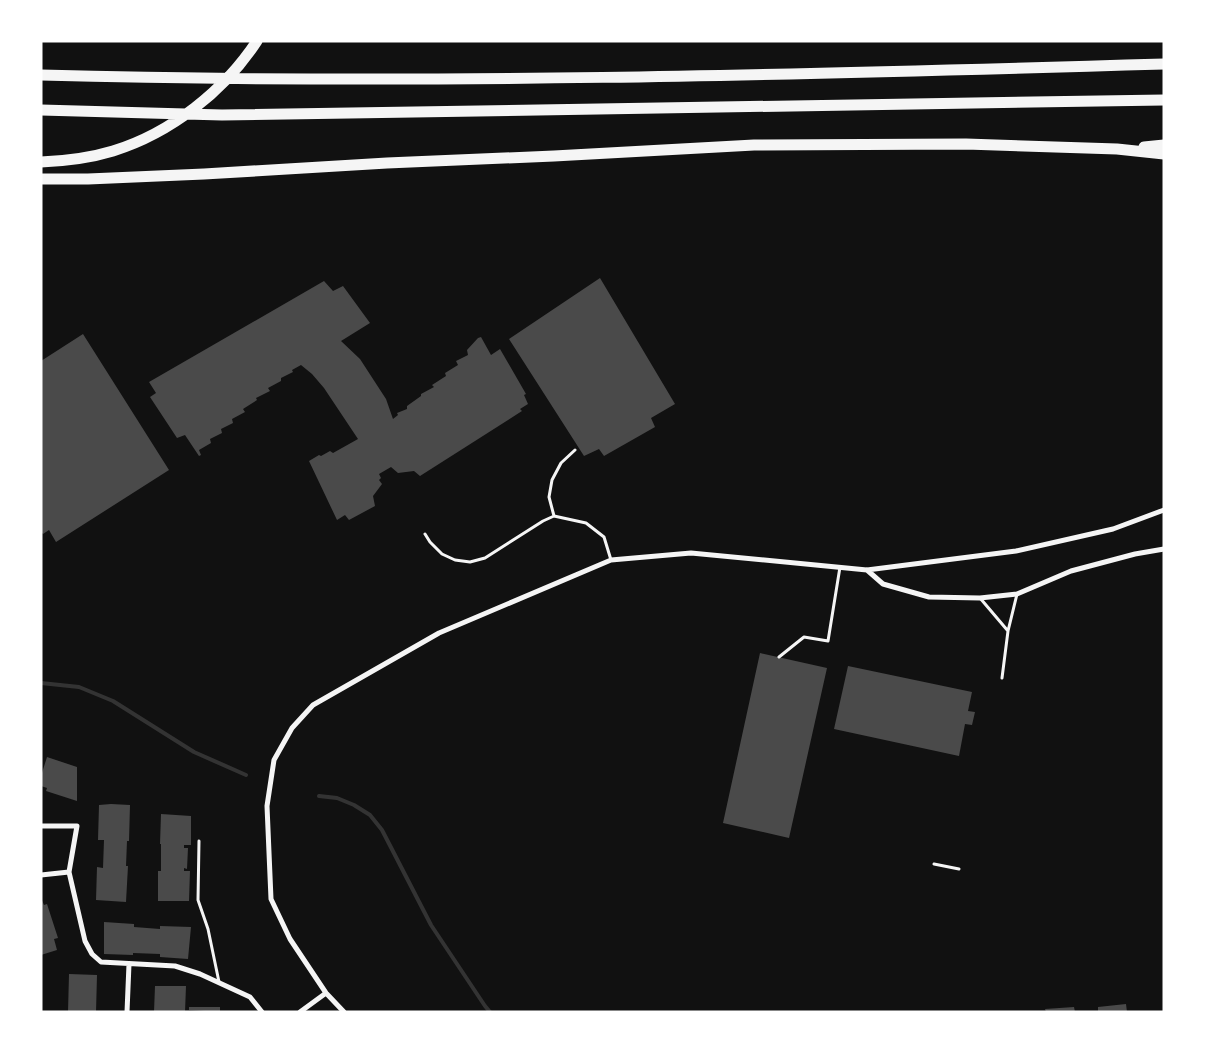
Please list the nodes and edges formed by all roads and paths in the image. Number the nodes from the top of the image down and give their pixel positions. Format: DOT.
graph roads {
  1 [pos="257,41"];
  2 [pos="1164,64"];
  3 [pos="41,74"];
  4 [pos="1164,100"];
  5 [pos="41,110"];
  6 [pos="1164,145"];
  7 [pos="1117,149"];
  8 [pos="1164,154"];
  9 [pos="41,162"];
  10 [pos="41,179"];
  11 [pos="576,450"];
  12 [pos="1164,510"];
  13 [pos="554,516"];
  14 [pos="424,534"];
  15 [pos="1164,549"];
  16 [pos="610,560"];
  17 [pos="840,567"];
  18 [pos="867,570"];
  19 [pos="1017,594"];
  20 [pos="980,598"];
  21 [pos="1008,632"];
  22 [pos="779,657"];
  23 [pos="1002,678"];
  24 [pos="41,826"];
  25 [pos="199,841"];
  26 [pos="934,864"];
  27 [pos="959,869"];
  28 [pos="69,872"];
  29 [pos="41,875"];
  30 [pos="129,964"];
  31 [pos="219,983"];
  32 [pos="326,993"];
  33 [pos="127,1012"];
  34 [pos="262,1012"];
  35 [pos="300,1012"];
  36 [pos="344,1012"];
  1 -- 9 [label="highway"];
  2 -- 3 [label="highway"];
  4 -- 5 [label="highway"];
  6 -- 7 [label="highway"];
  7 -- 8 [label="highway"];
  7 -- 10 [label="highway"];
  11 -- 13 [label="lane"];
  12 -- 18 [label="street"];
  13 -- 14 [label="lane"];
  13 -- 16 [label="lane"];
  15 -- 19 [label="street"];
  16 -- 17 [label="street"];
  16 -- 32 [label="street"];
  17 -- 18 [label="street"];
  17 -- 22 [label="lane"];
  18 -- 20 [label="street"];
  19 -- 20 [label="street"];
  19 -- 21 [label="lane"];
  20 -- 21 [label="lane"];
  21 -- 23 [label="lane"];
  24 -- 28 [label="street"];
  25 -- 31 [label="lane"];
  26 -- 27 [label="lane"];
  28 -- 29 [label="street"];
  28 -- 30 [label="street"];
  30 -- 31 [label="street"];
  30 -- 33 [label="street"];
  31 -- 34 [label="street"];
  32 -- 35 [label="street"];
  32 -- 36 [label="street"];
}
